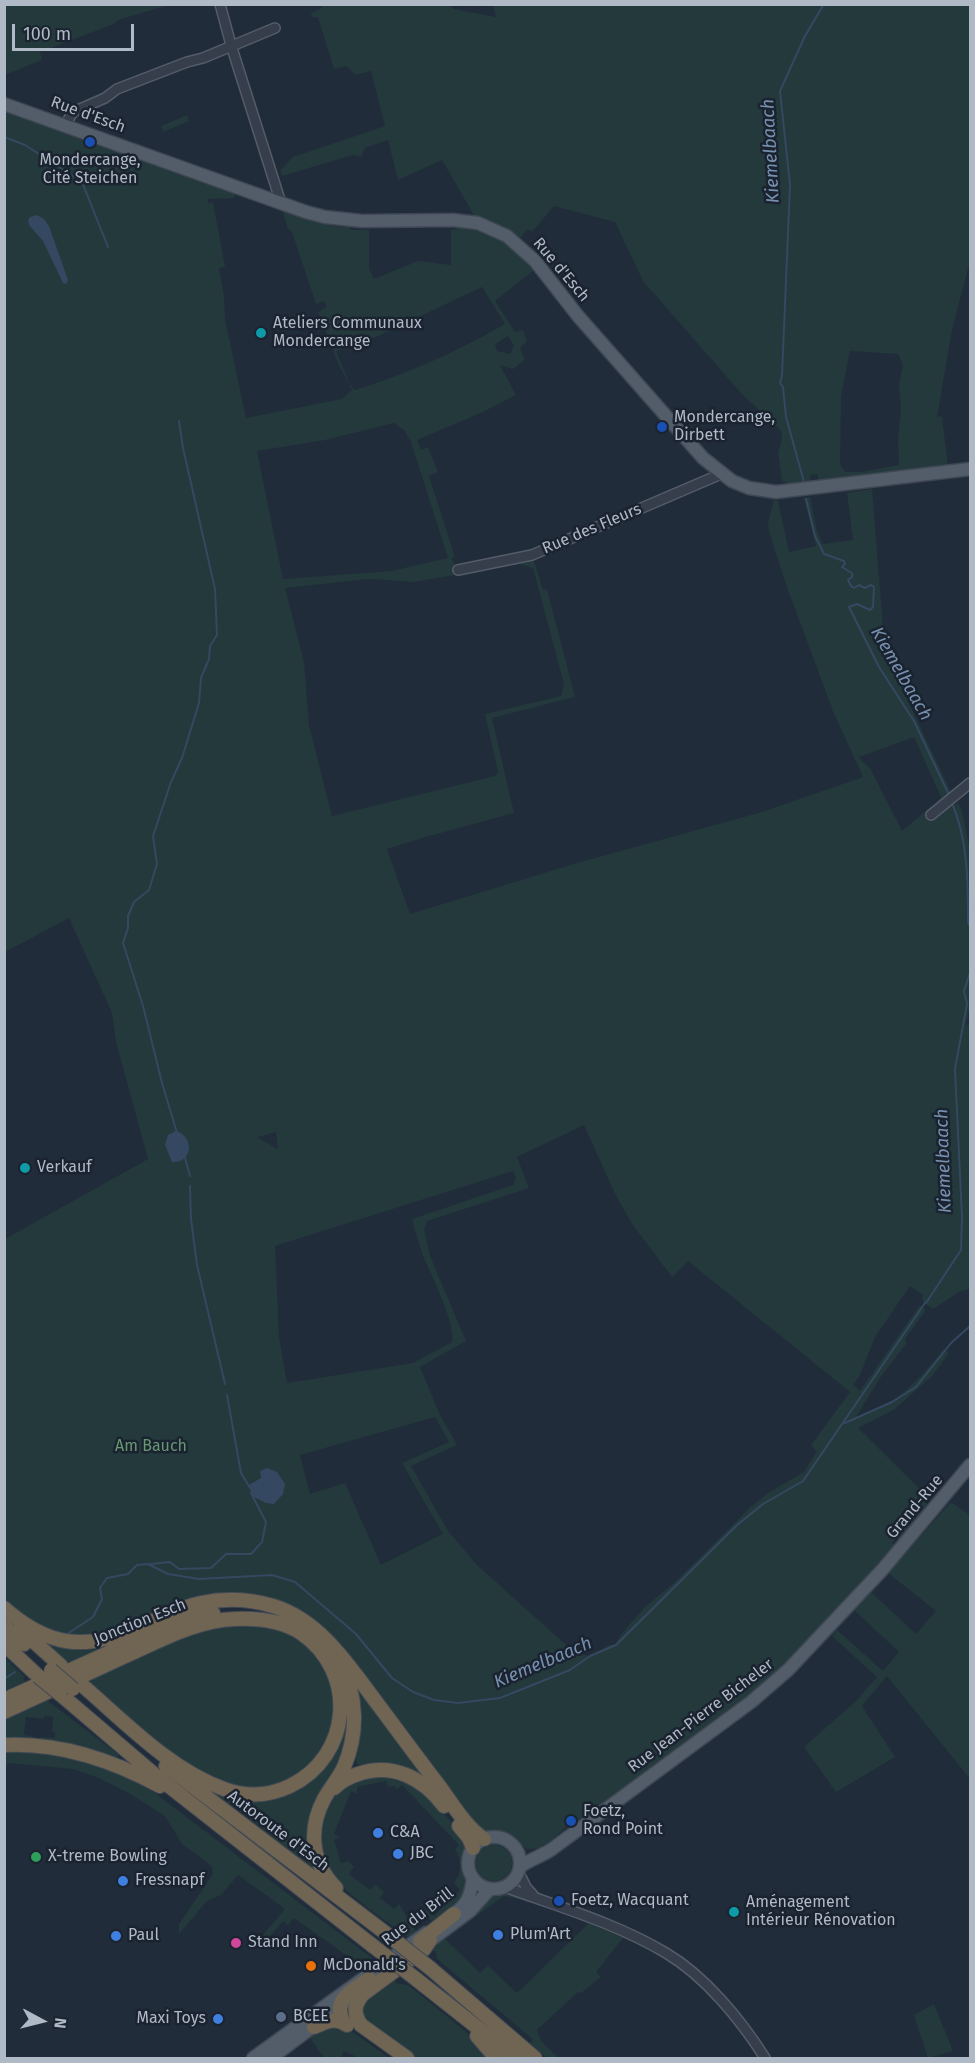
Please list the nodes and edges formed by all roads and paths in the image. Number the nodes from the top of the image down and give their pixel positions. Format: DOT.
graph roads {
  1 [pos="220,4"];
  2 [pos="275,28"];
  3 [pos="231,45"];
  4 [pos="4,104"];
  5 [pos="65,125"];
  6 [pos="281,203"];
  7 [pos="970,470"];
  8 [pos="721,474"];
  9 [pos="458,570"];
  10 [pos="970,783"];
  11 [pos="931,815"];
  12 [pos="970,1466"];
  13 [pos="884,1569"];
  14 [pos="4,1608"];
  15 [pos="287,1613"];
  16 [pos="4,1614"];
  17 [pos="4,1626"];
  18 [pos="325,1639"];
  19 [pos="4,1644"];
  20 [pos="50,1670"];
  21 [pos="77,1687"];
  22 [pos="4,1700"];
  23 [pos="4,1712"];
  24 [pos="4,1745"];
  25 [pos="324,1799"];
  26 [pos="188,1801"];
  27 [pos="484,1839"];
  28 [pos="473,1848"];
  29 [pos="552,1849"];
  30 [pos="518,1850"];
  31 [pos="520,1870"];
  32 [pos="473,1878"];
  33 [pos="505,1887"];
  34 [pos="490,1889"];
  35 [pos="534,1897"];
  36 [pos="357,1910"];
  37 [pos="453,1914"];
  38 [pos="430,1940"];
  39 [pos="436,1994"];
  40 [pos="339,2007"];
  41 [pos="344,2023"];
  42 [pos="314,2027"];
  43 [pos="254,2058"];
  44 [pos="271,2058"];
  45 [pos="394,2058"];
  46 [pos="406,2058"];
  47 [pos="496,2058"];
  48 [pos="516,2058"];
  49 [pos="535,2058"];
  50 [pos="765,2058"];
  1 -- 3 [label="street"];
  2 -- 3 [label="street"];
  3 -- 5 [label="street"];
  3 -- 6 [label="street"];
  4 -- 5 [label="main road, Rue d'Esch"];
  5 -- 6 [label="main road, Rue d'Esch"];
  6 -- 8 [label="main road, Rue d'Esch"];
  7 -- 8 [label="main road, Rue d'Esch"];
  8 -- 9 [label="street, Rue des Fleurs"];
  10 -- 11 [label="street"];
  12 -- 13 [label="main road, Grand-Rue"];
  13 -- 29 [label="main road, Rue Jean-Pierre Bicheler"];
  14 -- 15 [label="highway"];
  15 -- 18 [label="highway"];
  15 -- 22 [label="highway, Jonction Esch"];
  16 -- 20 [label="highway"];
  17 -- 20 [label="highway, Autoroute d'Esch"];
  18 -- 25 [label="highway"];
  18 -- 27 [label="highway"];
  19 -- 20 [label="highway, Autoroute d'Esch"];
  20 -- 21 [label="highway, Autoroute d'Esch, bridge"];
  20 -- 26 [label="highway, Autoroute d'Esch, bridge"];
  21 -- 23 [label="highway"];
  21 -- 36 [label="highway, Autoroute d'Esch"];
  24 -- 26 [label="highway"];
  25 -- 28 [label="highway"];
  25 -- 36 [label="highway"];
  26 -- 39 [label="highway, Autoroute d'Esch, bridge"];
  27 -- 28 [label="main road"];
  27 -- 30 [label="main road"];
  28 -- 32 [label="main road"];
  29 -- 30 [label="main road"];
  29 -- 31 [label="main road, Rue Jean-Pierre Bicheler"];
  30 -- 31 [label="main road"];
  31 -- 33 [label="main road"];
  31 -- 35 [label="street"];
  32 -- 34 [label="main road"];
  32 -- 37 [label="main road, Rue du Brill"];
  33 -- 34 [label="main road"];
  33 -- 35 [label="street"];
  34 -- 38 [label="main road, Rue du Brill"];
  35 -- 50 [label="street"];
  36 -- 49 [label="highway, Autoroute d'Esch, bridge"];
  37 -- 40 [label="highway"];
  37 -- 43 [label="main road, Rue du Brill"];
  38 -- 40 [label="main road, Rue du Brill"];
  38 -- 46 [label="highway"];
  39 -- 47 [label="highway"];
  39 -- 48 [label="highway, Autoroute d'Esch"];
  40 -- 41 [label="highway"];
  40 -- 42 [label="main road, Rue du Brill"];
  41 -- 42 [label="highway"];
  41 -- 45 [label="highway"];
  42 -- 44 [label="main road, Rue du Brill"];
}
